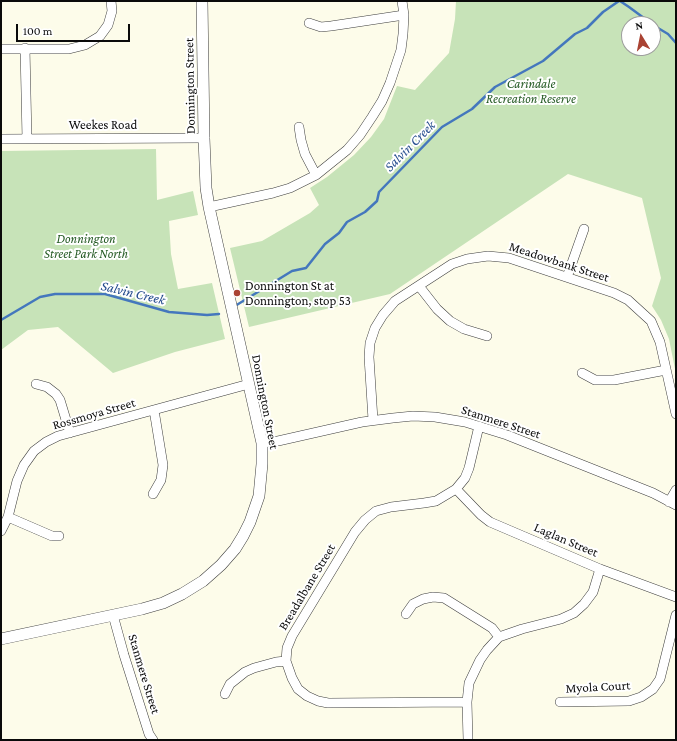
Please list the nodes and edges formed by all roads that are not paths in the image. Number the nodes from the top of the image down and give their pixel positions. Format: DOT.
graph roads {
  1 [pos="111,1"];
  2 [pos="202,1"];
  3 [pos="402,1"];
  4 [pos="404,15"];
  5 [pos="309,23"];
  6 [pos="25,48"];
  7 [pos="1,49"];
  8 [pos="299,127"];
  9 [pos="204,138"];
  10 [pos="1,139"];
  11 [pos="27,139"];
  12 [pos="316,175"];
  13 [pos="209,207"];
  14 [pos="584,229"];
  15 [pos="567,277"];
  16 [pos="419,286"];
  17 [pos="487,336"];
  18 [pos="666,370"];
  19 [pos="582,373"];
  20 [pos="36,384"];
  21 [pos="249,384"];
  22 [pos="154,410"];
  23 [pos="676,414"];
  24 [pos="373,420"];
  25 [pos="479,426"];
  26 [pos="70,433"];
  27 [pos="262,443"];
  28 [pos="456,490"];
  29 [pos="676,490"];
  30 [pos="153,494"];
  31 [pos="672,504"];
  32 [pos="8,516"];
  33 [pos="1,531"];
  34 [pos="59,536"];
  35 [pos="600,569"];
  36 [pos="676,597"];
  37 [pos="406,614"];
  38 [pos="113,615"];
  39 [pos="676,615"];
  40 [pos="499,637"];
  41 [pos="1,639"];
  42 [pos="286,661"];
  43 [pos="225,694"];
  44 [pos="467,702"];
  45 [pos="560,702"];
  46 [pos="153,740"];
  47 [pos="468,740"];
  1 -- 6 [label="street"];
  2 -- 9 [label="street, Donnington Street"];
  3 -- 4 [label="street"];
  4 -- 5 [label="street"];
  4 -- 12 [label="street"];
  6 -- 7 [label="street"];
  6 -- 11 [label="street"];
  8 -- 12 [label="street"];
  9 -- 11 [label="street, Weekes Road"];
  9 -- 13 [label="street, Donnington Street"];
  10 -- 11 [label="street, Weekes Road"];
  12 -- 13 [label="street"];
  13 -- 21 [label="street, Donnington Street"];
  14 -- 15 [label="street"];
  15 -- 16 [label="street, Meadowbank Street"];
  15 -- 18 [label="street, Meadowbank Street"];
  16 -- 17 [label="street"];
  16 -- 24 [label="street, Meadowbank Street"];
  18 -- 19 [label="street"];
  18 -- 23 [label="street, Meadowbank Street"];
  20 -- 26 [label="street"];
  21 -- 22 [label="street, Rossmoya Street"];
  21 -- 27 [label="street, Donnington Street"];
  22 -- 26 [label="street, Rossmoya Street"];
  22 -- 30 [label="street"];
  24 -- 25 [label="street, Stanmere Street"];
  24 -- 27 [label="street, Stanmere Street"];
  25 -- 28 [label="street, Breadalbane Street"];
  25 -- 31 [label="street, Stanmere Street"];
  26 -- 32 [label="street, Rossmoya Street"];
  27 -- 38 [label="street, Donnington Street"];
  28 -- 35 [label="street, Laglan Street"];
  28 -- 42 [label="street, Breadalbane Street"];
  29 -- 31 [label="street"];
  32 -- 33 [label="street, Rossmoya Street"];
  32 -- 34 [label="street"];
  35 -- 36 [label="street, Laglan Street"];
  35 -- 40 [label="street"];
  37 -- 40 [label="street"];
  38 -- 41 [label="street, Donnington Street"];
  38 -- 46 [label="street, Stanmere Street"];
  39 -- 45 [label="street, Myola Court"];
  40 -- 44 [label="street"];
  42 -- 43 [label="street"];
  42 -- 44 [label="street"];
  44 -- 47 [label="street"];
}
